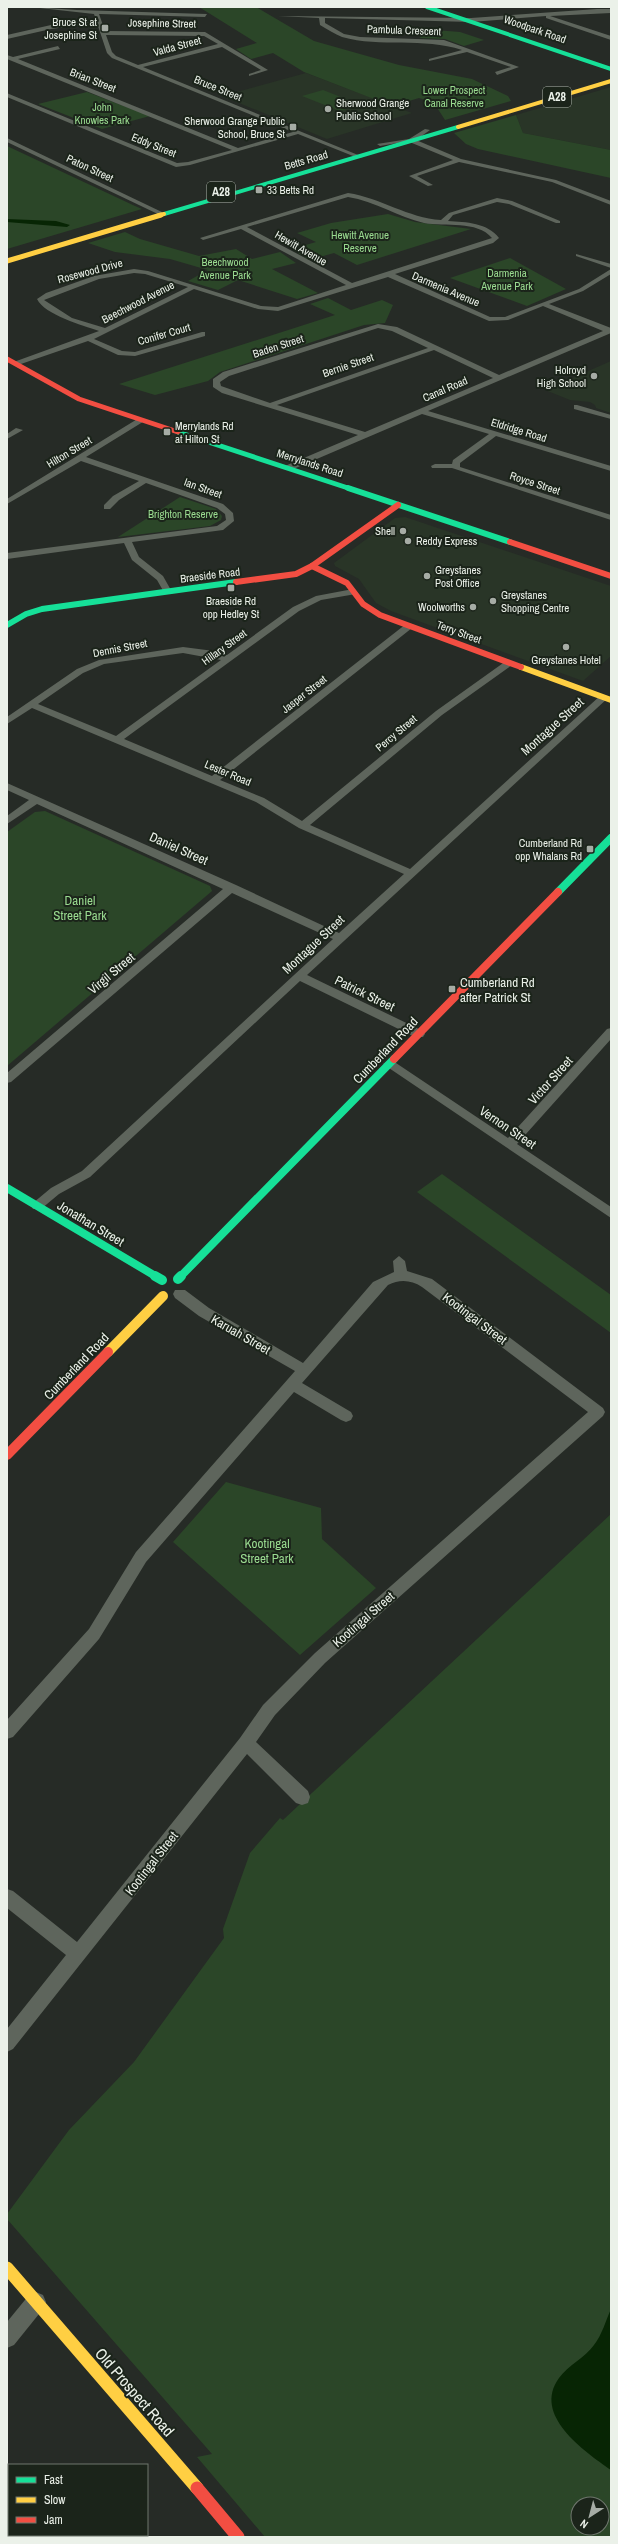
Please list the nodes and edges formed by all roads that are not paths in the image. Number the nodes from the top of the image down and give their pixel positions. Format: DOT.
graph roads {
  1 [pos="34,7"];
  2 [pos="427,7"];
  3 [pos="602,10"];
  4 [pos="96,13"];
  5 [pos="205,15"];
  6 [pos="546,15"];
  7 [pos="281,16"];
  8 [pos="322,17"];
  9 [pos="471,20"];
  10 [pos="99,21"];
  11 [pos="7,28"];
  12 [pos="104,32"];
  13 [pos="22,34"];
  14 [pos="7,37"];
  15 [pos="611,38"];
  16 [pos="394,39"];
  17 [pos="222,45"];
  18 [pos="377,45"];
  19 [pos="58,48"];
  20 [pos="468,50"];
  21 [pos="10,58"];
  22 [pos="432,60"];
  23 [pos="137,67"];
  24 [pos="611,69"];
  25 [pos="497,72"];
  26 [pos="251,75"];
  27 [pos="611,75"];
  28 [pos="611,81"];
  29 [pos="9,98"];
  30 [pos="477,117"];
  31 [pos="428,130"];
  32 [pos="299,132"];
  33 [pos="7,140"];
  34 [pos="413,141"];
  35 [pos="380,144"];
  36 [pos="238,150"];
  37 [pos="350,153"];
  38 [pos="360,157"];
  39 [pos="459,160"];
  40 [pos="430,185"];
  41 [pos="610,202"];
  42 [pos="299,209"];
  43 [pos="160,213"];
  44 [pos="313,215"];
  45 [pos="444,222"];
  46 [pos="558,222"];
  47 [pos="242,227"];
  48 [pos="204,238"];
  49 [pos="496,238"];
  50 [pos="506,238"];
  51 [pos="7,254"];
  52 [pos="578,255"];
  53 [pos="7,261"];
  54 [pos="611,266"];
  55 [pos="611,271"];
  56 [pos="388,274"];
  57 [pos="194,286"];
  58 [pos="352,286"];
  59 [pos="30,298"];
  60 [pos="40,299"];
  61 [pos="543,304"];
  62 [pos="611,330"];
  63 [pos="106,331"];
  64 [pos="202,334"];
  65 [pos="88,340"];
  66 [pos="434,348"];
  67 [pos="11,361"];
  68 [pos="499,378"];
  69 [pos="270,405"];
  70 [pos="577,407"];
  71 [pos="421,412"];
  72 [pos="611,417"];
  73 [pos="142,420"];
  74 [pos="19,430"];
  75 [pos="494,434"];
  76 [pos="366,435"];
  77 [pos="7,437"];
  78 [pos="82,458"];
  79 [pos="435,466"];
  80 [pos="454,466"];
  81 [pos="288,468"];
  82 [pos="611,469"];
  83 [pos="145,480"];
  84 [pos="7,502"];
  85 [pos="398,504"];
  86 [pos="107,507"];
  87 [pos="611,518"];
  88 [pos="127,541"];
  89 [pos="7,556"];
  90 [pos="312,566"];
  91 [pos="611,576"];
  92 [pos="168,592"];
  93 [pos="354,592"];
  94 [pos="7,625"];
  95 [pos="409,626"];
  96 [pos="228,659"];
  97 [pos="509,663"];
  98 [pos="608,699"];
  99 [pos="31,704"];
  100 [pos="7,721"];
  101 [pos="116,740"];
  102 [pos="214,780"];
  103 [pos="7,786"];
  104 [pos="37,799"];
  105 [pos="7,821"];
  106 [pos="303,826"];
  107 [pos="611,838"];
  108 [pos="411,873"];
  109 [pos="232,887"];
  110 [pos="340,938"];
  111 [pos="299,976"];
  112 [pos="611,1032"];
  113 [pos="419,1034"];
  114 [pos="389,1064"];
  115 [pos="7,1079"];
  116 [pos="508,1144"];
  117 [pos="7,1188"];
  118 [pos="37,1206"];
  119 [pos="611,1213"];
  120 [pos="178,1279"];
  121 [pos="162,1280"];
  122 [pos="180,1294"];
  123 [pos="163,1296"];
  124 [pos="304,1370"];
  125 [pos="292,1384"];
  126 [pos="346,1416"];
  127 [pos="7,1455"];
  128 [pos="7,1732"];
  129 [pos="246,1743"];
  130 [pos="302,1797"];
  131 [pos="7,1897"];
  132 [pos="78,1954"];
  133 [pos="7,2043"];
  134 [pos="7,2268"];
  135 [pos="36,2302"];
  136 [pos="7,2338"];
  137 [pos="238,2537"];
  1 -- 4 [label="street"];
  2 -- 9 [label="main road, Woodpark Road"];
  3 -- 6 [label="street"];
  4 -- 5 [label="street"];
  4 -- 10 [label="street, Bruce Street"];
  6 -- 9 [label="street"];
  6 -- 15 [label="street"];
  7 -- 8 [label="street"];
  8 -- 9 [label="street"];
  8 -- 16 [label="street, Pambula Crescent"];
  9 -- 24 [label="main road, Woodpark Road"];
  10 -- 12 [label="street, Bruce Street"];
  10 -- 13 [label="street"];
  11 -- 13 [label="street"];
  12 -- 17 [label="street, Josephine Street"];
  12 -- 23 [label="street, Bruce Street"];
  13 -- 14 [label="street"];
  16 -- 18 [label="street"];
  16 -- 20 [label="street, Pambula Crescent"];
  17 -- 23 [label="street, Valda Street"];
  17 -- 26 [label="street, Josephine Street"];
  19 -- 21 [label="street"];
  20 -- 22 [label="street"];
  20 -- 25 [label="street, Pambula Crescent"];
  21 -- 36 [label="street, Brian Street"];
  23 -- 32 [label="street, Bruce Street"];
  27 -- 30 [label="main road, Betts Road / A28"];
  28 -- 30 [label="main road, Betts Road / A28"];
  29 -- 36 [label="street, Eddy Street"];
  30 -- 31 [label="main road, Betts Road / A28"];
  30 -- 34 [label="main road, Betts Road / A28"];
  31 -- 34 [label="street"];
  31 -- 35 [label="main road, Betts Road / A28"];
  32 -- 36 [label="street, Eddy Street"];
  32 -- 37 [label="street, Bruce Street"];
  33 -- 43 [label="street, Paton Street"];
  34 -- 35 [label="street"];
  34 -- 38 [label="main road, Betts Road / A28"];
  34 -- 39 [label="street"];
  35 -- 37 [label="main road, Betts Road / A28"];
  37 -- 38 [label="street, Bruce Street"];
  37 -- 43 [label="main road, Betts Road / A28"];
  38 -- 43 [label="main road, Betts Road / A28"];
  39 -- 40 [label="street"];
  39 -- 41 [label="street"];
  42 -- 44 [label="street"];
  42 -- 45 [label="street, Beechwood Avenue"];
  42 -- 47 [label="street, Beechwood Avenue"];
  43 -- 51 [label="main road, Betts Road / A28"];
  43 -- 53 [label="main road, Betts Road / A28"];
  45 -- 46 [label="street"];
  45 -- 49 [label="street, Beechwood Avenue"];
  47 -- 48 [label="street, Beechwood Avenue"];
  47 -- 58 [label="street, Hewitt Avenue"];
  49 -- 50 [label="street, Beechwood Avenue"];
  49 -- 56 [label="street, Beechwood Avenue"];
  52 -- 54 [label="street"];
  55 -- 61 [label="street, Darmenia Avenue"];
  56 -- 58 [label="street, Beechwood Avenue"];
  56 -- 61 [label="street, Darmenia Avenue"];
  57 -- 58 [label="street, Beechwood Avenue"];
  57 -- 60 [label="street, Rosewood Drive"];
  57 -- 63 [label="street, Beechwood Avenue"];
  59 -- 60 [label="street, Rosewood Drive"];
  60 -- 63 [label="street"];
  61 -- 62 [label="street"];
  62 -- 68 [label="street, Canal Road"];
  63 -- 65 [label="street, Beechwood Avenue"];
  64 -- 65 [label="street, Conifer Court"];
  65 -- 67 [label="street, Beechwood Avenue"];
  66 -- 68 [label="street, Baden Street"];
  66 -- 69 [label="street, Bernie Street"];
  66 -- 69 [label="street, Baden Street"];
  67 -- 73 [label="main road, Merrylands Road"];
  68 -- 71 [label="street, Canal Road"];
  69 -- 76 [label="street, Baden Street"];
  70 -- 72 [label="street"];
  71 -- 75 [label="street, Eldridge Road"];
  71 -- 76 [label="street, Canal Road"];
  73 -- 78 [label="street, Hilton Street"];
  73 -- 81 [label="main road, Merrylands Road"];
  74 -- 77 [label="street"];
  75 -- 80 [label="street"];
  75 -- 82 [label="street, Eldridge Road"];
  76 -- 81 [label="street, Canal Road"];
  78 -- 83 [label="street, Ian Street"];
  78 -- 84 [label="street, Hilton Street"];
  79 -- 80 [label="street, Royce Street"];
  80 -- 87 [label="street, Royce Street"];
  81 -- 85 [label="main road, Merrylands Road"];
  83 -- 86 [label="street"];
  83 -- 88 [label="street, Ian Street"];
  85 -- 90 [label="main road, Braeside Road"];
  85 -- 91 [label="main road, Merrylands Road"];
  88 -- 89 [label="street, Ian Street"];
  88 -- 92 [label="street"];
  90 -- 92 [label="main road, Braeside Road"];
  90 -- 93 [label="main road, Terry Street"];
  92 -- 94 [label="main road, Braeside Road"];
  93 -- 95 [label="main road, Terry Street"];
  93 -- 96 [label="street, Hillary Street"];
  95 -- 97 [label="main road, Terry Street"];
  95 -- 102 [label="street, Jasper Street"];
  96 -- 99 [label="street, Dennis Street"];
  96 -- 101 [label="street, Hillary Street"];
  97 -- 98 [label="main road, Terry Street"];
  97 -- 106 [label="street, Percy Street"];
  98 -- 108 [label="street, Montague Street"];
  99 -- 100 [label="street, Dennis Street"];
  99 -- 101 [label="street, Lester Road"];
  101 -- 102 [label="street, Lester Road"];
  102 -- 106 [label="street, Lester Road"];
  103 -- 104 [label="street, Daniel Street"];
  104 -- 105 [label="street"];
  104 -- 109 [label="street, Daniel Street"];
  106 -- 108 [label="street, Lester Road"];
  107 -- 113 [label="main road, Cumberland Road"];
  108 -- 110 [label="street, Montague Street"];
  109 -- 110 [label="street, Daniel Street"];
  109 -- 115 [label="street, Virgil Street"];
  110 -- 111 [label="street, Montague Street"];
  111 -- 113 [label="street, Patrick Street"];
  111 -- 118 [label="street, Montague Street"];
  112 -- 116 [label="street, Victor Street"];
  113 -- 114 [label="main road, Cumberland Road"];
  114 -- 116 [label="street, Vernon Street"];
  114 -- 120 [label="main road, Cumberland Road"];
  116 -- 119 [label="street, Vernon Street"];
  117 -- 118 [label="main road, Jonathan Street"];
  118 -- 121 [label="main road, Jonathan Street"];
  120 -- 121 [label="main road"];
  120 -- 122 [label="main road"];
  121 -- 123 [label="main road"];
  122 -- 123 [label="main road"];
  122 -- 124 [label="street, Karuah Street"];
  123 -- 127 [label="main road, Cumberland Road"];
  124 -- 125 [label="street, Kootingal Street"];
  124 -- 129 [label="street, Kootingal Street"];
  125 -- 126 [label="street"];
  125 -- 128 [label="street, Kootingal Street"];
  129 -- 130 [label="street"];
  129 -- 132 [label="street, Kootingal Street"];
  131 -- 132 [label="street"];
  132 -- 133 [label="street, Kootingal Street"];
  134 -- 135 [label="main road, Old Prospect Road"];
  135 -- 136 [label="street"];
  135 -- 137 [label="main road, Old Prospect Road"];
}
